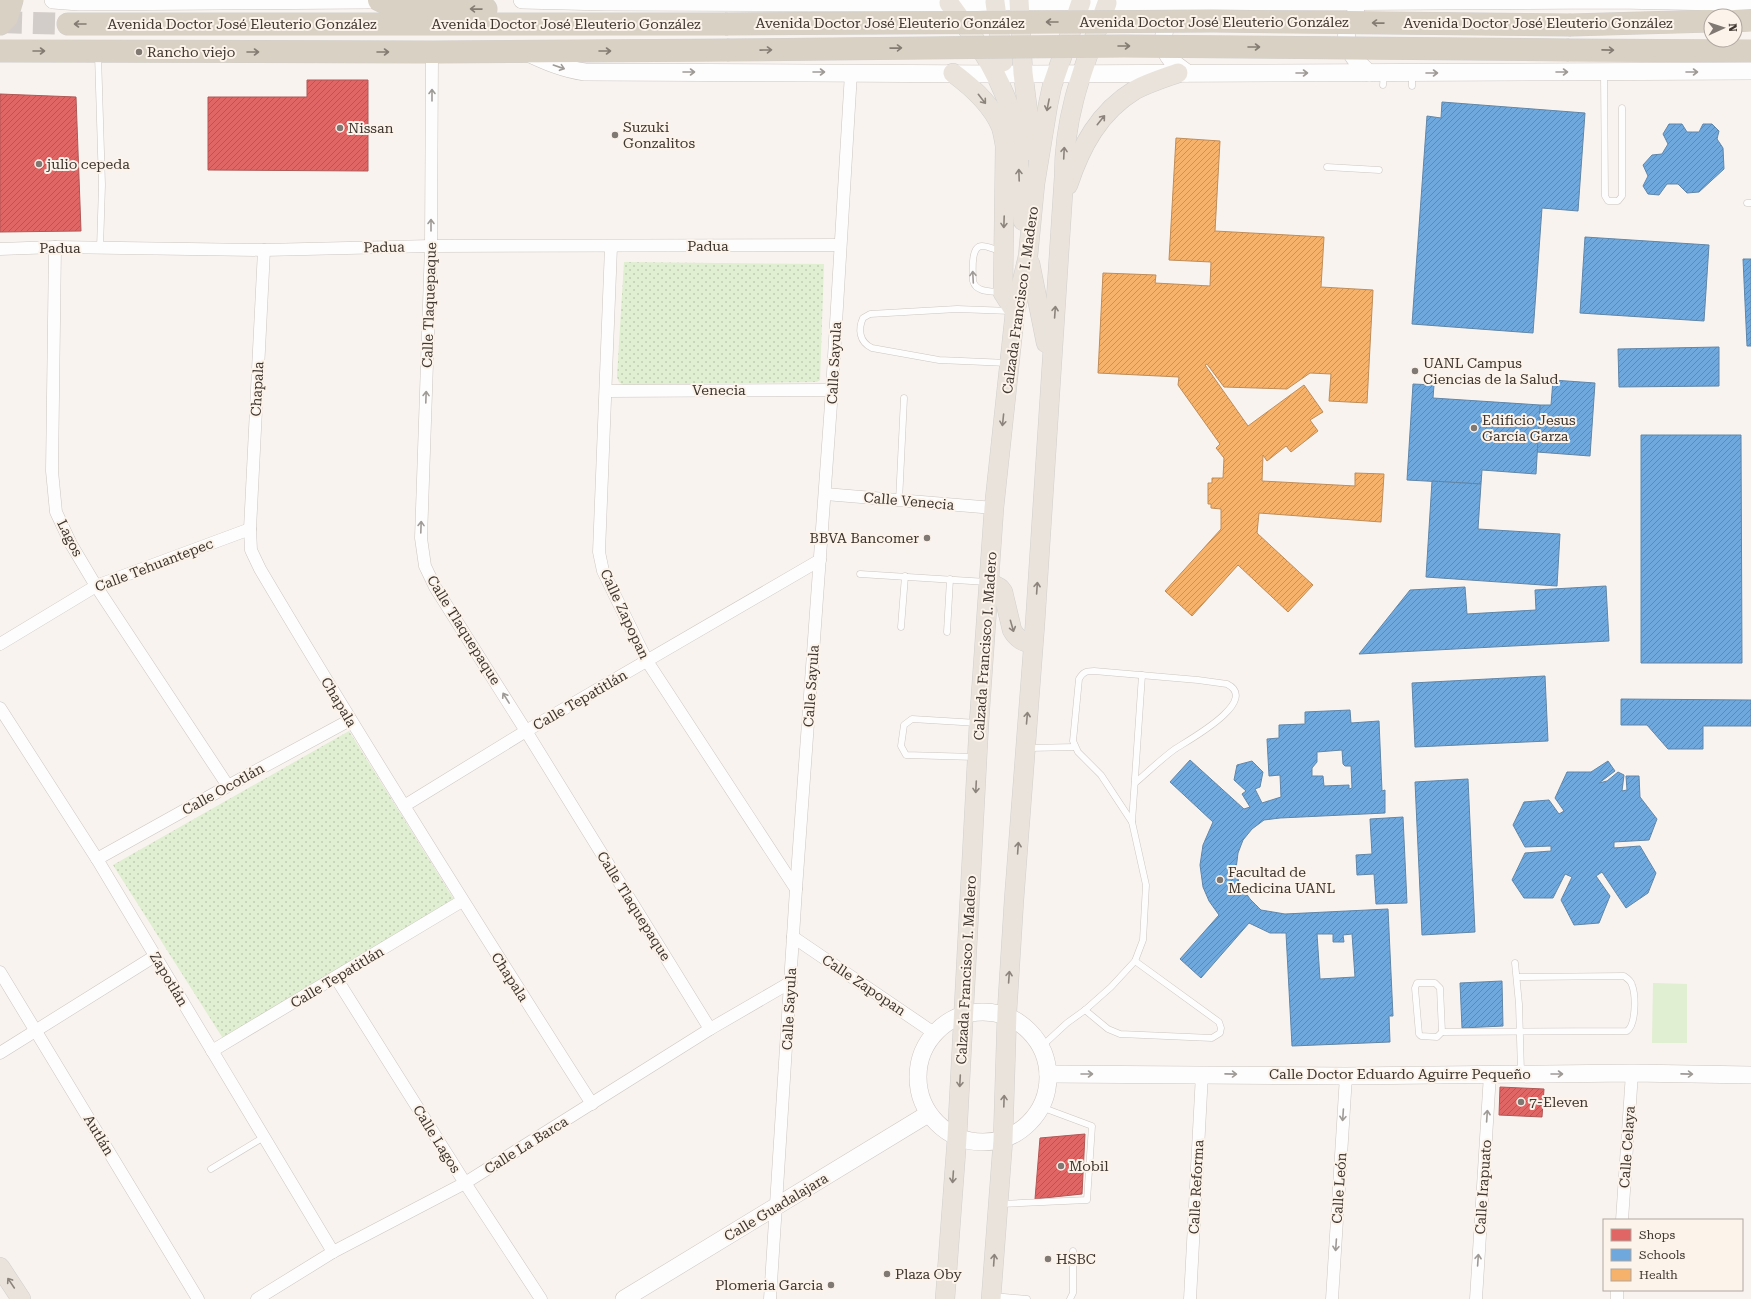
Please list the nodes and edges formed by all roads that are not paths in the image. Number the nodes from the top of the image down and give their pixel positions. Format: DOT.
graph roads {
  1 [pos="12,0"];
  2 [pos="53,0"];
  3 [pos="367,0"];
  4 [pos="379,0"];
  5 [pos="522,0"];
  6 [pos="1617,0"];
  7 [pos="94,1"];
  8 [pos="271,1"];
  9 [pos="606,1"];
  10 [pos="652,1"];
  11 [pos="758,1"];
  12 [pos="995,1"];
  13 [pos="1020,1"];
  14 [pos="1082,1"];
  15 [pos="1163,1"];
  16 [pos="1232,1"];
  17 [pos="1346,1"];
  18 [pos="1379,1"];
  19 [pos="957,2"];
  20 [pos="1108,2"];
  21 [pos="1197,2"];
  22 [pos="912,3"];
  23 [pos="1751,6"];
  24 [pos="1703,21"];
  25 [pos="0,24"];
  26 [pos="68,24"];
  27 [pos="553,24"];
  28 [pos="0,51"];
  29 [pos="98,51"];
  30 [pos="524,51"];
  31 [pos="983,51"];
  32 [pos="1751,51"];
  33 [pos="432,52"];
  34 [pos="1751,71"];
  35 [pos="1604,72"];
  36 [pos="851,73"];
  37 [pos="916,73"];
  38 [pos="953,73"];
  39 [pos="972,73"];
  40 [pos="1023,73"];
  41 [pos="1057,73"];
  42 [pos="1081,73"];
  43 [pos="1182,73"];
  44 [pos="1379,77"];
  45 [pos="1001,80"];
  46 [pos="1622,108"];
  47 [pos="1327,167"];
  48 [pos="1379,170"];
  49 [pos="1035,184"];
  50 [pos="1062,206"];
  51 [pos="840,245"];
  52 [pos="431,246"];
  53 [pos="55,247"];
  54 [pos="611,247"];
  55 [pos="100,248"];
  56 [pos="0,249"];
  57 [pos="264,250"];
  58 [pos="1003,252"];
  59 [pos="1028,256"];
  60 [pos="1003,292"];
  61 [pos="1015,312"];
  62 [pos="1010,363"];
  63 [pos="1051,365"];
  64 [pos="832,390"];
  65 [pos="606,391"];
  66 [pos="904,398"];
  67 [pos="825,494"];
  68 [pos="899,501"];
  69 [pos="994,508"];
  70 [pos="250,529"];
  71 [pos="820,560"];
  72 [pos="860,574"];
  73 [pos="905,576"];
  74 [pos="950,579"];
  75 [pos="989,582"];
  76 [pos="96,586"];
  77 [pos="902,627"];
  78 [pos="947,632"];
  79 [pos="0,644"];
  80 [pos="1034,644"];
  81 [pos="647,661"];
  82 [pos="1142,675"];
  83 [pos="0,708"];
  84 [pos="350,720"];
  85 [pos="979,723"];
  86 [pos="526,731"];
  87 [pos="1075,747"];
  88 [pos="1025,748"];
  89 [pos="977,757"];
  90 [pos="1135,783"];
  91 [pos="228,786"];
  92 [pos="404,806"];
  93 [pos="1132,822"];
  94 [pos="97,860"];
  95 [pos="796,889"];
  96 [pos="462,901"];
  97 [pos="793,937"];
  98 [pos="155,956"];
  99 [pos="1134,961"];
  100 [pos="1515,963"];
  101 [pos="0,972"];
  102 [pos="1516,977"];
  103 [pos="336,978"];
  104 [pos="791,982"];
  105 [pos="1085,1010"];
  106 [pos="964,1014"];
  107 [pos="1007,1016"];
  108 [pos="710,1029"];
  109 [pos="37,1031"];
  110 [pos="1442,1032"];
  111 [pos="1520,1032"];
  112 [pos="934,1033"];
  113 [pos="1041,1046"];
  114 [pos="212,1051"];
  115 [pos="0,1054"];
  116 [pos="1048,1074"];
  117 [pos="1202,1074"];
  118 [pos="1490,1074"];
  119 [pos="1521,1074"];
  120 [pos="1632,1074"];
  121 [pos="1751,1075"];
  122 [pos="1346,1076"];
  123 [pos="592,1104"];
  124 [pos="1041,1107"];
  125 [pos="928,1114"];
  126 [pos="264,1137"];
  127 [pos="957,1138"];
  128 [pos="1003,1140"];
  129 [pos="211,1169"];
  130 [pos="465,1183"];
  131 [pos="998,1204"];
  132 [pos="777,1206"];
  133 [pos="1622,1219"];
  134 [pos="1073,1251"];
  135 [pos="334,1252"];
  136 [pos="0,1267"];
  137 [pos="992,1298"];
  138 [pos="22,1299"];
  139 [pos="198,1299"];
  140 [pos="257,1299"];
  141 [pos="541,1299"];
  142 [pos="624,1299"];
  143 [pos="770,1299"];
  144 [pos="945,1299"];
  145 [pos="1027,1299"];
  146 [pos="1070,1299"];
  147 [pos="1190,1299"];
  148 [pos="1332,1299"];
  149 [pos="1476,1299"];
  1 -- 25 [label="highway"];
  2 -- 7 [label="main road, Avenida Doctor José Eleuterio González"];
  3 -- 8 [label="main road, Avenida Doctor José Eleuterio González"];
  27 -- 4 [label="highway, one-way"];
  5 -- 9 [label="main road, Avenida Doctor José Eleuterio González"];
  6 -- 18 [label="main road, Avenida Doctor José Eleuterio González"];
  6 -- 23 [label="main road, Avenida Doctor José Eleuterio González"];
  7 -- 8 [label="main road, Avenida Doctor José Eleuterio González"];
  9 -- 10 [label="main road, Avenida Doctor José Eleuterio González"];
  10 -- 11 [label="main road, Avenida Doctor José Eleuterio González"];
  11 -- 22 [label="main road, Avenida Doctor José Eleuterio González"];
  12 -- 13 [label="main road, Avenida Doctor José Eleuterio González"];
  12 -- 19 [label="main road, Avenida Doctor José Eleuterio González"];
  12 -- 45 [label="main road"];
  13 -- 14 [label="main road, Avenida Doctor José Eleuterio González"];
  13 -- 40 [label="main road"];
  14 -- 20 [label="main road, Avenida Doctor José Eleuterio González"];
  14 -- 41 [label="main road, Calzada Francisco I. Madero"];
  15 -- 20 [label="main road, Avenida Doctor José Eleuterio González"];
  15 -- 21 [label="main road, Avenida Doctor José Eleuterio González"];
  16 -- 17 [label="main road, Avenida Doctor José Eleuterio González"];
  16 -- 21 [label="main road, Avenida Doctor José Eleuterio González"];
  17 -- 18 [label="main road, Avenida Doctor José Eleuterio González"];
  18 -- 44 [label="main road"];
  19 -- 22 [label="main road, Avenida Doctor José Eleuterio González"];
  19 -- 31 [label="main road"];
  20 -- 42 [label="main road, Calzada Francisco I. Madero"];
  21 -- 43 [label="main road"];
  22 -- 37 [label="main road"];
  24 -- 27 [label="highway, Avenida Doctor José Eleuterio González, one-way, bridge"];
  27 -- 26 [label="highway, Avenida Doctor José Eleuterio González, one-way"];
  28 -- 29 [label="highway, Avenida Doctor José Eleuterio González, one-way"];
  29 -- 33 [label="highway, Avenida Doctor José Eleuterio González, one-way"];
  29 -- 55 [label="lane"];
  30 -- 32 [label="highway, Avenida Doctor José Eleuterio González, one-way, bridge"];
  30 -- 33 [label="highway, Avenida Doctor José Eleuterio González"];
  30 -- 36 [label="main road, Avenida Doctor José Eleuterio González, one-way"];
  31 -- 39 [label="main road"];
  31 -- 45 [label="main road"];
  52 -- 33 [label="street, Calle Tlaquepaque, one-way"];
  35 -- 34 [label="main road, one-way"];
  44 -- 35 [label="main road, one-way"];
  35 -- 46 [label="lane"];
  36 -- 37 [label="main road, Avenida Doctor José Eleuterio González"];
  36 -- 51 [label="street, Calle Sayula"];
  37 -- 38 [label="main road, Avenida Doctor José Eleuterio González"];
  38 -- 39 [label="main road, Avenida Doctor José Eleuterio González"];
  38 -- 58 [label="main road, one-way"];
  39 -- 45 [label="main road, Avenida Doctor José Eleuterio González"];
  40 -- 41 [label="main road, Avenida Doctor José Eleuterio González"];
  40 -- 45 [label="main road, Avenida Doctor José Eleuterio González"];
  40 -- 49 [label="main road"];
  41 -- 42 [label="main road, Avenida Doctor José Eleuterio González"];
  41 -- 49 [label="main road, Calzada Francisco I. Madero, one-way"];
  42 -- 43 [label="main road"];
  50 -- 42 [label="main road, Calzada Francisco I. Madero, one-way"];
  43 -- 44 [label="main road, one-way"];
  50 -- 43 [label="main road, one-way"];
  59 -- 45 [label="main road, one-way"];
  47 -- 48 [label="lane"];
  49 -- 59 [label="main road, Calzada Francisco I. Madero"];
  63 -- 50 [label="main road, Calzada Francisco I. Madero, one-way"];
  51 -- 54 [label="street, Padua"];
  51 -- 64 [label="street, Calle Sayula"];
  52 -- 54 [label="street, Padua"];
  52 -- 57 [label="street, Padua"];
  86 -- 52 [label="street, Calle Tlaquepaque, one-way"];
  53 -- 55 [label="street, Padua"];
  53 -- 56 [label="street, Padua"];
  53 -- 76 [label="street, Lagos"];
  54 -- 65 [label="street, Calle Zapopan"];
  55 -- 57 [label="street, Padua"];
  57 -- 70 [label="street, Chapala"];
  58 -- 60 [label="main road"];
  60 -- 58 [label="lane, one-way"];
  59 -- 61 [label="main road, Calzada Francisco I. Madero"];
  59 -- 63 [label="main road"];
  60 -- 61 [label="main road"];
  61 -- 62 [label="main road, Calzada Francisco I. Madero"];
  61 -- 62 [label="lane"];
  62 -- 69 [label="main road, Calzada Francisco I. Madero, one-way"];
  80 -- 63 [label="main road, Calzada Francisco I. Madero, one-way"];
  64 -- 65 [label="street, Venecia"];
  64 -- 67 [label="street, Calle Sayula"];
  65 -- 81 [label="street, Calle Zapopan"];
  66 -- 68 [label="lane"];
  67 -- 68 [label="street, Calle Venecia"];
  67 -- 71 [label="street, Calle Sayula"];
  68 -- 69 [label="street, Calle Venecia"];
  69 -- 75 [label="main road, Calzada Francisco I. Madero"];
  70 -- 76 [label="street, Calle Tehuantepec"];
  70 -- 84 [label="street, Chapala"];
  71 -- 81 [label="street, Calle Tepatitlán"];
  71 -- 95 [label="street, Calle Sayula"];
  72 -- 73 [label="lane"];
  73 -- 74 [label="lane"];
  73 -- 77 [label="lane"];
  74 -- 75 [label="lane"];
  74 -- 78 [label="lane"];
  75 -- 80 [label="main road, one-way"];
  75 -- 85 [label="main road, Calzada Francisco I. Madero"];
  76 -- 79 [label="street, Calle Tehuantepec"];
  76 -- 91 [label="street, Lagos"];
  88 -- 80 [label="main road, Calzada Francisco I. Madero, one-way"];
  81 -- 86 [label="street, Calle Tepatitlán"];
  81 -- 95 [label="street, Calle Zapopan"];
  82 -- 87 [label="lane"];
  82 -- 90 [label="lane"];
  82 -- 90 [label="lane"];
  83 -- 94 [label="street, Zapotlán"];
  84 -- 91 [label="street, Calle Ocotlán"];
  84 -- 92 [label="street, Chapala"];
  85 -- 89 [label="main road, Calzada Francisco I. Madero"];
  85 -- 89 [label="lane"];
  86 -- 92 [label="street, Calle Tepatitlán"];
  86 -- 108 [label="street, Calle Tlaquepaque"];
  87 -- 88 [label="lane"];
  87 -- 93 [label="lane"];
  107 -- 88 [label="main road, Calzada Francisco I. Madero, one-way"];
  89 -- 106 [label="main road, Calzada Francisco I. Madero, one-way"];
  90 -- 93 [label="lane"];
  91 -- 94 [label="street, Calle Ocotlán"];
  92 -- 96 [label="street, Chapala"];
  93 -- 99 [label="lane"];
  94 -- 98 [label="street, Zapotlán"];
  95 -- 97 [label="street, Calle Sayula"];
  96 -- 103 [label="street, Calle Tepatitlán"];
  96 -- 123 [label="street, Chapala"];
  97 -- 104 [label="street, Calle Sayula"];
  97 -- 112 [label="street, Calle Zapopan"];
  98 -- 109 [label="street"];
  98 -- 114 [label="street, Zapotlán"];
  99 -- 105 [label="lane"];
  99 -- 105 [label="lane"];
  100 -- 102 [label="lane"];
  101 -- 109 [label="street, Autlán"];
  102 -- 111 [label="lane"];
  102 -- 111 [label="lane"];
  103 -- 114 [label="street, Calle Tepatitlán"];
  103 -- 130 [label="street, Calle Lagos"];
  104 -- 108 [label="street, Calle La Barca"];
  104 -- 132 [label="street, Calle Sayula"];
  105 -- 113 [label="lane"];
  106 -- 107 [label="main road"];
  106 -- 112 [label="main road"];
  106 -- 127 [label="main road, Calzada Francisco I. Madero, one-way"];
  107 -- 113 [label="main road"];
  128 -- 107 [label="main road, Calzada Francisco I. Madero, one-way"];
  108 -- 123 [label="street, Calle La Barca"];
  109 -- 115 [label="street"];
  109 -- 139 [label="street, Autlán"];
  110 -- 110 [label="lane"];
  110 -- 111 [label="lane"];
  111 -- 119 [label="lane"];
  112 -- 125 [label="main road"];
  113 -- 116 [label="main road"];
  114 -- 126 [label="street, Zapotlán"];
  116 -- 117 [label="main road, Calle Doctor Eduardo Aguirre Pequeño, one-way"];
  116 -- 124 [label="main road"];
  117 -- 122 [label="main road, Calle Doctor Eduardo Aguirre Pequeño, one-way"];
  117 -- 147 [label="street, Calle Reforma"];
  118 -- 119 [label="main road, Calle Doctor Eduardo Aguirre Pequeño"];
  118 -- 122 [label="main road, Calle Doctor Eduardo Aguirre Pequeño"];
  149 -- 118 [label="street, Calle Irapuato, one-way"];
  119 -- 120 [label="main road, Calle Doctor Eduardo Aguirre Pequeño, one-way"];
  120 -- 121 [label="main road, Calle Doctor Eduardo Aguirre Pequeño, one-way"];
  120 -- 133 [label="street, Calle Celaya"];
  122 -- 148 [label="street, Calle León, one-way"];
  123 -- 130 [label="street, Calle La Barca"];
  124 -- 128 [label="main road"];
  124 -- 131 [label="lane"];
  125 -- 127 [label="main road"];
  125 -- 132 [label="main road, Calle Guadalajara"];
  126 -- 129 [label="lane"];
  126 -- 135 [label="street, Zapotlán"];
  127 -- 128 [label="main road"];
  127 -- 144 [label="main road, Calzada Francisco I. Madero, one-way"];
  128 -- 131 [label="main road, Calzada Francisco I. Madero"];
  130 -- 135 [label="street, Calle La Barca"];
  130 -- 141 [label="street, Calle Lagos"];
  137 -- 131 [label="main road, Calzada Francisco I. Madero, one-way"];
  132 -- 142 [label="main road, Calle Guadalajara"];
  132 -- 143 [label="street, Calle Sayula"];
  134 -- 146 [label="lane"];
  135 -- 140 [label="street, Calle La Barca"];
  138 -- 136 [label="main road, one-way"];
  137 -- 145 [label="lane"];
}
